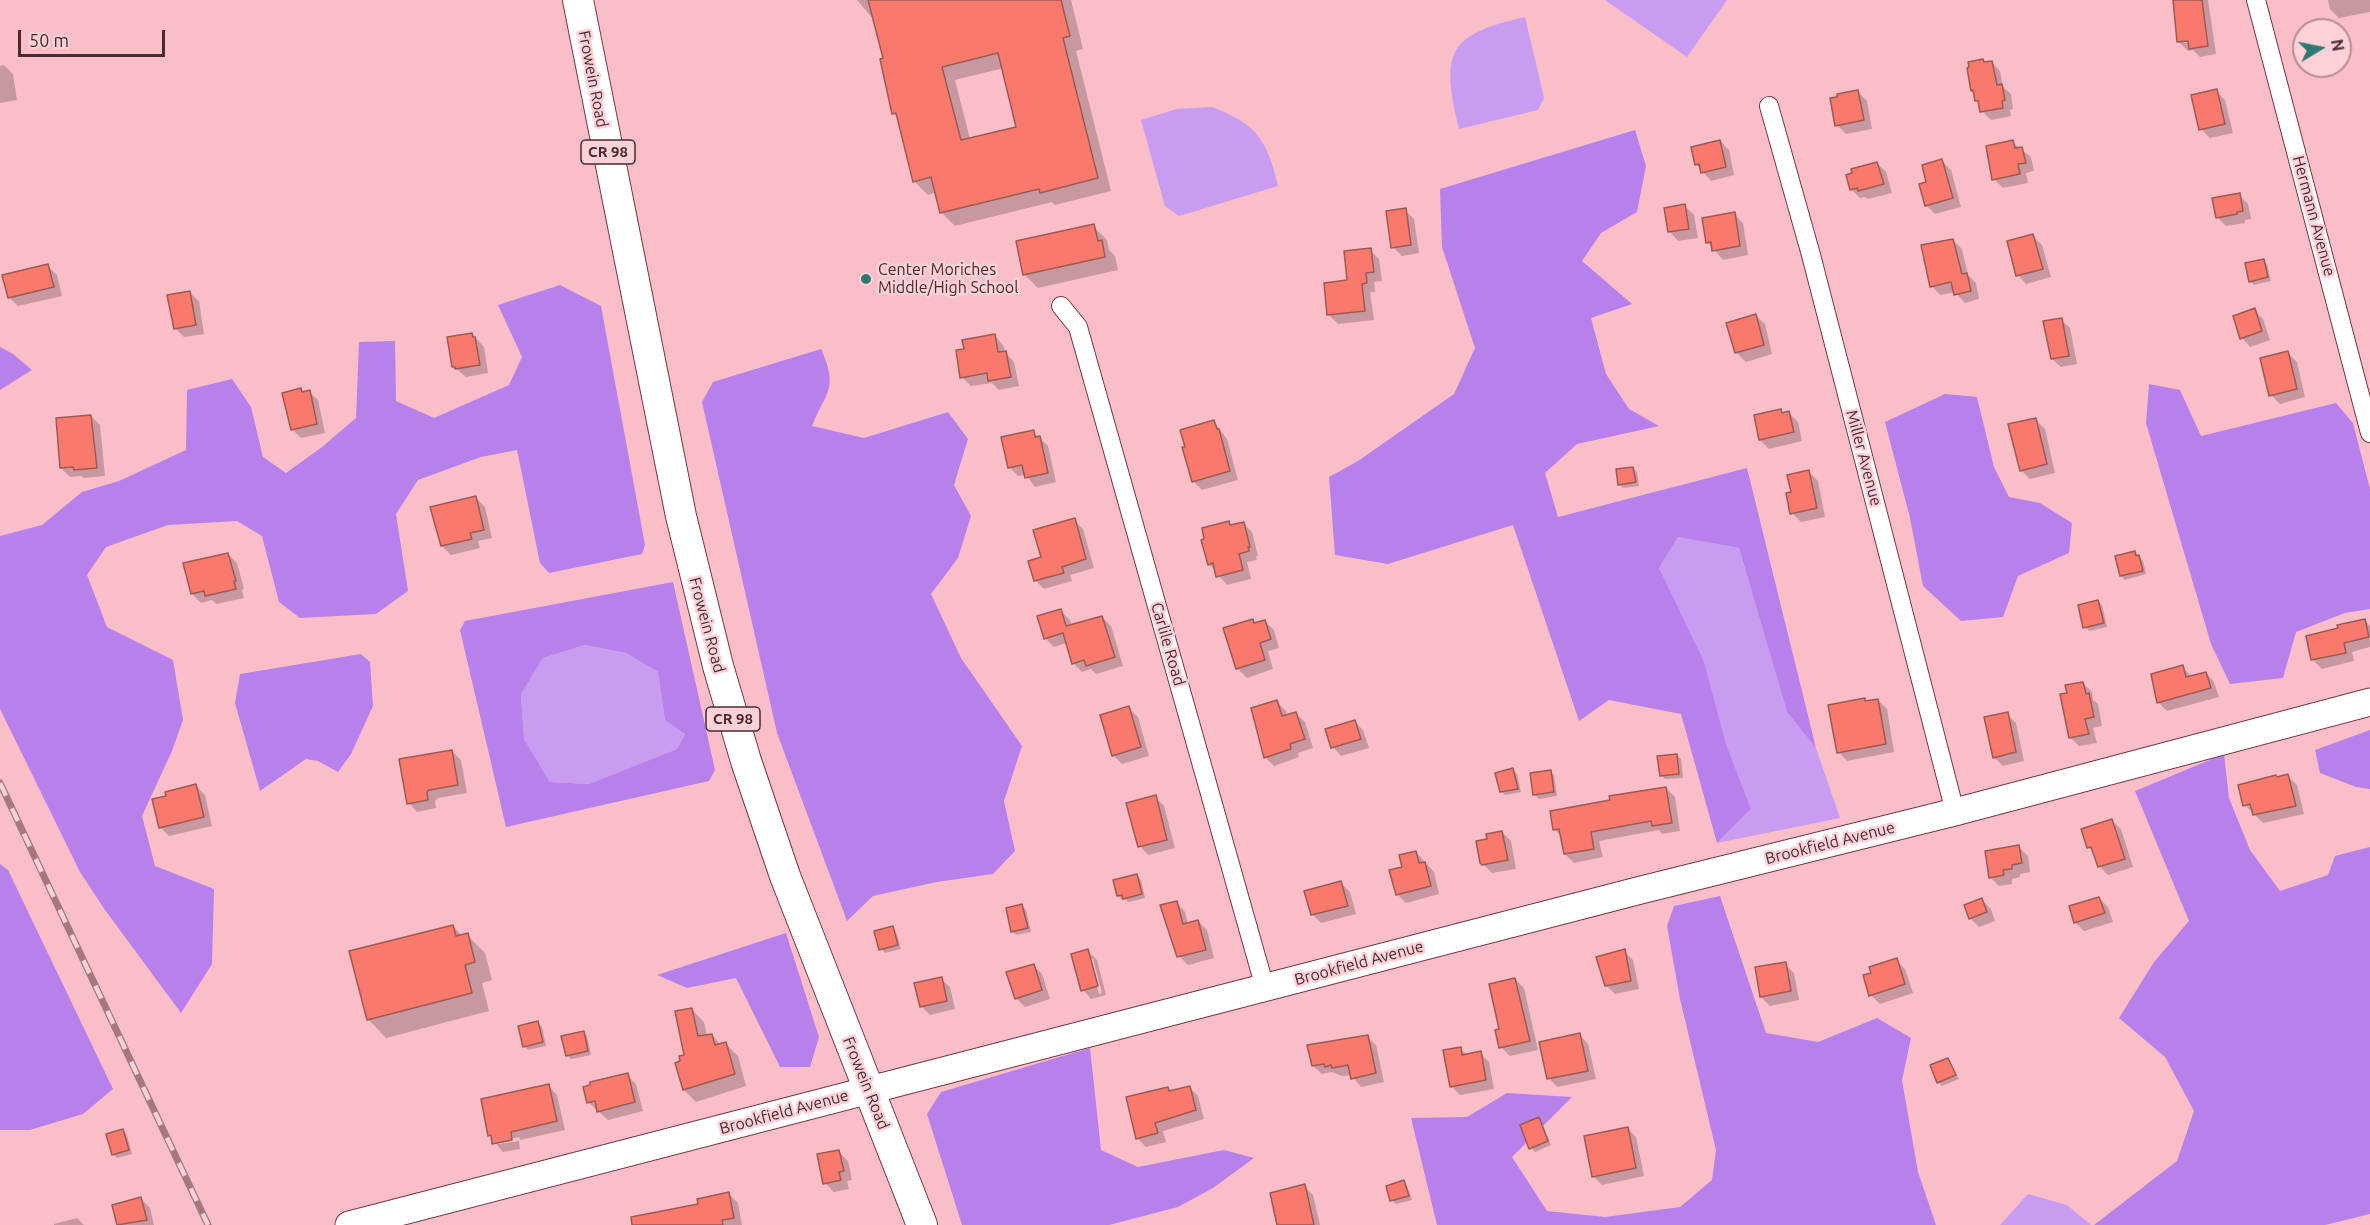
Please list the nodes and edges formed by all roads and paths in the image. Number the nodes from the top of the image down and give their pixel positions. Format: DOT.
graph roads {
  1 [pos="578,0"];
  2 [pos="2256,0"];
  3 [pos="1769,106"];
  4 [pos="1061,306"];
  5 [pos="2370,433"];
  6 [pos="2370,702"];
  7 [pos="1955,812"];
  8 [pos="1265,988"];
  9 [pos="869,1090"];
  10 [pos="349,1225"];
  11 [pos="922,1225"];
  1 -- 9 [label="main road, Frowein Road / CR 98"];
  2 -- 5 [label="street, Hermann Avenue"];
  3 -- 7 [label="street, Miller Avenue"];
  4 -- 8 [label="street, Carlile Road"];
  6 -- 7 [label="main road, Brookfield Avenue"];
  7 -- 8 [label="main road, Brookfield Avenue"];
  8 -- 9 [label="main road, Brookfield Avenue"];
  9 -- 10 [label="main road, Brookfield Avenue"];
  9 -- 11 [label="main road, Frowein Road / CR 98"];
}
